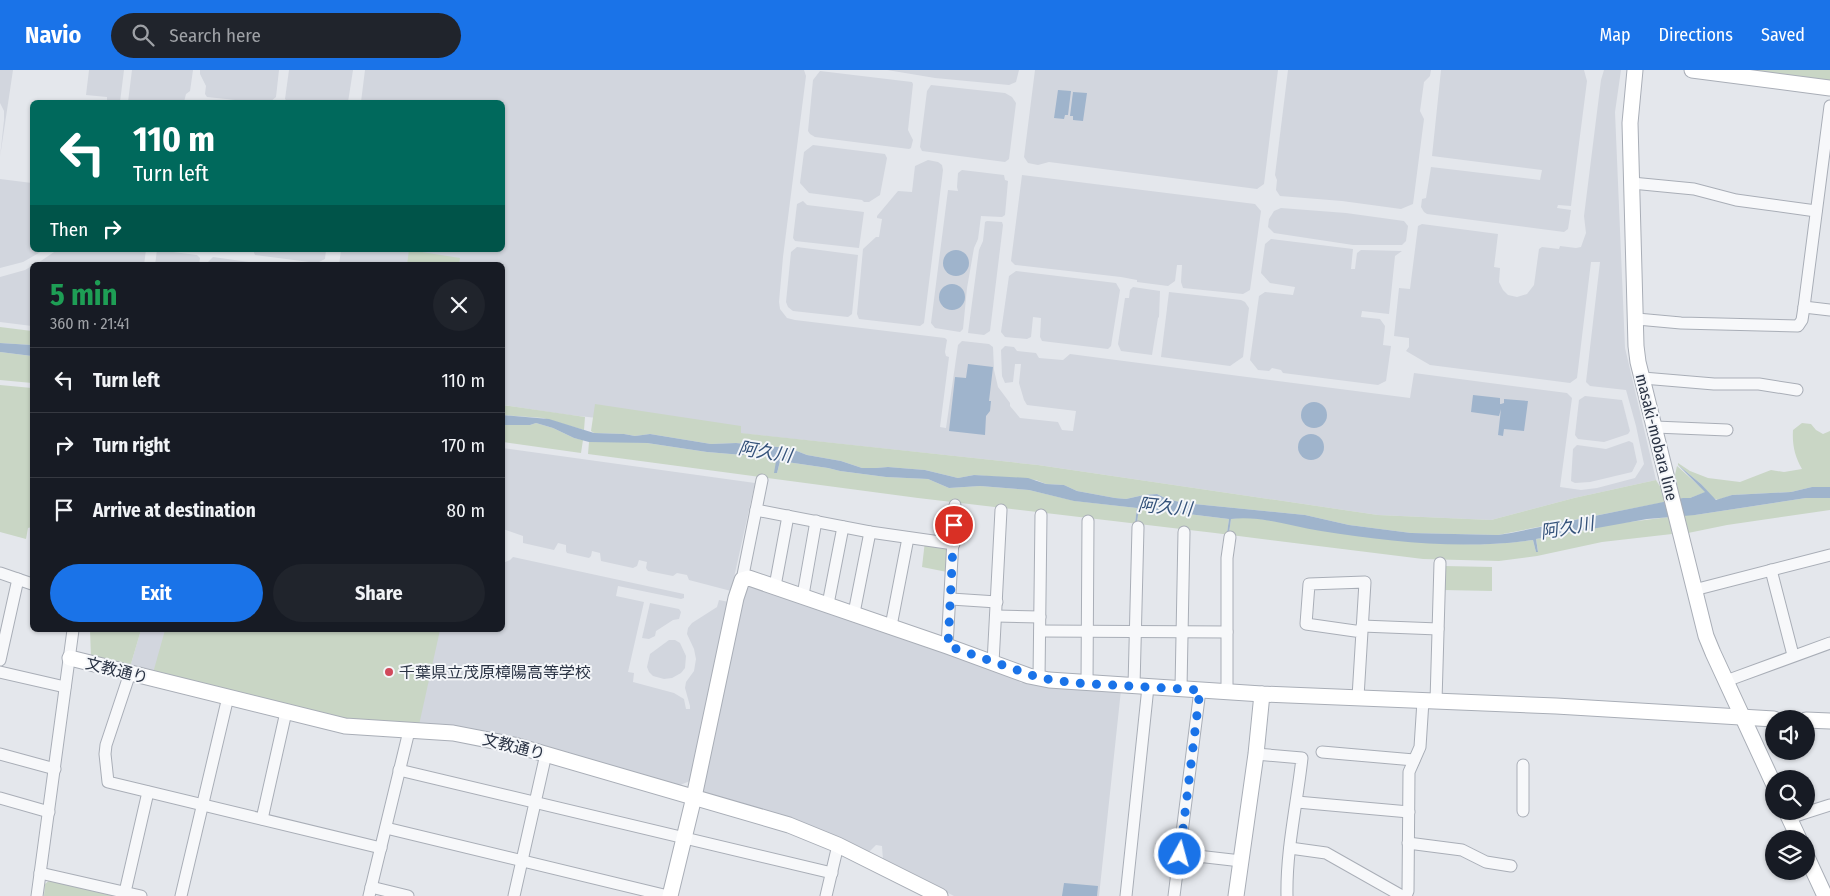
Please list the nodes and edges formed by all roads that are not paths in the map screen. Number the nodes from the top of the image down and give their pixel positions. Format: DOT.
graph roads {
  1 [pos="1635,70"];
  2 [pos="1692,70"];
  3 [pos="1830,88"];
  4 [pos="1830,106"];
  5 [pos="1632,183"];
  6 [pos="1816,211"];
  7 [pos="1804,307"];
  8 [pos="1830,310"];
  9 [pos="1637,319"];
  10 [pos="1643,378"];
  11 [pos="1797,390"];
  12 [pos="1655,427"];
  13 [pos="1727,430"];
  14 [pos="762,480"];
  15 [pos="955,505"];
  16 [pos="756,510"];
  17 [pos="1001,510"];
  18 [pos="1041,515"];
  19 [pos="788,516"];
  20 [pos="1088,521"];
  21 [pos="816,522"];
  22 [pos="843,527"];
  23 [pos="1138,527"];
  24 [pos="870,532"];
  25 [pos="1184,532"];
  26 [pos="1230,537"];
  27 [pos="908,538"];
  28 [pos="954,544"];
  29 [pos="1830,555"];
  30 [pos="1440,563"];
  31 [pos="1771,570"];
  32 [pos="0,573"];
  33 [pos="18,579"];
  34 [pos="742,580"];
  35 [pos="30,583"];
  36 [pos="775,586"];
  37 [pos="1694,590"];
  38 [pos="803,596"];
  39 [pos="951,599"];
  40 [pos="997,602"];
  41 [pos="828,604"];
  42 [pos="854,613"];
  43 [pos="996,616"];
  44 [pos="1040,617"];
  45 [pos="891,626"];
  46 [pos="1362,629"];
  47 [pos="1438,629"];
  48 [pos="1040,631"];
  49 [pos="73,632"];
  50 [pos="1088,632"];
  51 [pos="1135,632"];
  52 [pos="1181,632"];
  53 [pos="1227,632"];
  54 [pos="1830,643"];
  55 [pos="948,646"];
  56 [pos="1793,655"];
  57 [pos="70,658"];
  58 [pos="0,660"];
  59 [pos="993,662"];
  60 [pos="0,672"];
  61 [pos="130,672"];
  62 [pos="1040,678"];
  63 [pos="1726,681"];
  64 [pos="1087,683"];
  65 [pos="1141,686"];
  66 [pos="65,687"];
  67 [pos="1181,688"];
  68 [pos="1200,690"];
  69 [pos="1227,692"];
  70 [pos="1262,694"];
  71 [pos="228,697"];
  72 [pos="1358,697"];
  73 [pos="1430,701"];
  74 [pos="286,712"];
  75 [pos="1742,717"];
  76 [pos="1765,718"];
  77 [pos="1815,720"];
  78 [pos="1830,721"];
  79 [pos="409,731"];
  80 [pos="1322,752"];
  81 [pos="0,754"];
  82 [pos="546,754"];
  83 [pos="1256,754"];
  84 [pos="1414,760"];
  85 [pos="1522,765"];
  86 [pos="55,768"];
  87 [pos="399,770"];
  88 [pos="1767,770"];
  89 [pos="148,792"];
  90 [pos="694,797"];
  91 [pos="0,798"];
  92 [pos="536,802"];
  93 [pos="1297,802"];
  94 [pos="204,805"];
  95 [pos="1830,805"];
  96 [pos="1815,809"];
  97 [pos="1523,811"];
  98 [pos="49,812"];
  99 [pos="1409,812"];
  100 [pos="262,819"];
  101 [pos="386,828"];
  102 [pos="684,838"];
  103 [pos="1408,843"];
  104 [pos="838,845"];
  105 [pos="380,848"];
  106 [pos="1290,848"];
  107 [pos="1180,854"];
  108 [pos="522,861"];
  109 [pos="1241,861"];
  110 [pos="1510,866"];
  111 [pos="40,873"];
  112 [pos="832,873"];
  113 [pos="1815,874"];
  114 [pos="125,892"];
  115 [pos="370,892"];
  116 [pos="37,896"];
  117 [pos="141,896"];
  118 [pos="181,896"];
  119 [pos="408,896"];
  120 [pos="514,896"];
  121 [pos="669,896"];
  122 [pos="826,896"];
  123 [pos="940,896"];
  124 [pos="1126,896"];
  125 [pos="1174,896"];
  126 [pos="1236,896"];
  127 [pos="1287,896"];
  128 [pos="1402,896"];
  129 [pos="1406,896"];
  130 [pos="1825,896"];
  1 -- 5 [label="street, masaki-mobara line"];
  2 -- 3 [label="street"];
  4 -- 6 [label="street"];
  5 -- 6 [label="street"];
  5 -- 9 [label="street, masaki-mobara line"];
  6 -- 7 [label="street"];
  7 -- 8 [label="street"];
  7 -- 9 [label="street"];
  9 -- 10 [label="street, masaki-mobara line"];
  10 -- 11 [label="street"];
  10 -- 12 [label="street, masaki-mobara line"];
  12 -- 13 [label="street"];
  12 -- 37 [label="street, masaki-mobara line"];
  14 -- 16 [label="street"];
  15 -- 28 [label="street"];
  16 -- 19 [label="street"];
  16 -- 34 [label="street"];
  17 -- 40 [label="street"];
  18 -- 44 [label="street"];
  19 -- 21 [label="street"];
  19 -- 36 [label="street"];
  20 -- 50 [label="street"];
  21 -- 22 [label="street"];
  21 -- 38 [label="street"];
  22 -- 24 [label="street"];
  22 -- 41 [label="street"];
  23 -- 51 [label="street"];
  24 -- 27 [label="street"];
  24 -- 42 [label="street"];
  25 -- 52 [label="street"];
  26 -- 53 [label="street"];
  27 -- 28 [label="street"];
  27 -- 45 [label="street"];
  28 -- 39 [label="street"];
  29 -- 31 [label="street"];
  30 -- 47 [label="street"];
  31 -- 37 [label="street"];
  31 -- 56 [label="street"];
  32 -- 33 [label="street"];
  33 -- 35 [label="street"];
  33 -- 58 [label="street"];
  34 -- 36 [label="street"];
  34 -- 90 [label="street"];
  36 -- 38 [label="street"];
  37 -- 63 [label="street, masaki-mobara line"];
  38 -- 41 [label="street"];
  39 -- 40 [label="street"];
  39 -- 55 [label="street"];
  40 -- 43 [label="street"];
  41 -- 42 [label="street"];
  42 -- 45 [label="street"];
  43 -- 44 [label="street"];
  43 -- 59 [label="street"];
  44 -- 48 [label="street"];
  45 -- 55 [label="street"];
  46 -- 46 [label="street"];
  46 -- 47 [label="street"];
  46 -- 72 [label="street"];
  47 -- 73 [label="street"];
  48 -- 50 [label="street"];
  48 -- 62 [label="street"];
  49 -- 57 [label="street"];
  50 -- 51 [label="street"];
  50 -- 64 [label="street"];
  51 -- 52 [label="street"];
  51 -- 65 [label="street"];
  52 -- 53 [label="street"];
  52 -- 67 [label="street"];
  53 -- 69 [label="street"];
  54 -- 56 [label="street"];
  55 -- 59 [label="street"];
  56 -- 63 [label="street"];
  57 -- 61 [label="street, 文教通り"];
  57 -- 66 [label="street"];
  59 -- 62 [label="street"];
  60 -- 66 [label="street"];
  61 -- 71 [label="street, 文教通り"];
  61 -- 89 [label="street"];
  62 -- 64 [label="street"];
  63 -- 75 [label="street, masaki-mobara line"];
  64 -- 65 [label="street"];
  65 -- 67 [label="street"];
  65 -- 124 [label="street"];
  66 -- 86 [label="street"];
  67 -- 68 [label="street"];
  68 -- 69 [label="street"];
  68 -- 107 [label="street"];
  69 -- 70 [label="street"];
  70 -- 72 [label="street"];
  70 -- 83 [label="street"];
  71 -- 74 [label="street, 文教通り"];
  71 -- 94 [label="street"];
  72 -- 73 [label="street"];
  73 -- 75 [label="street"];
  73 -- 84 [label="street"];
  74 -- 79 [label="street, 文教通り"];
  74 -- 100 [label="street"];
  75 -- 76 [label="street"];
  75 -- 88 [label="street, masaki-mobara line"];
  77 -- 78 [label="street"];
  79 -- 82 [label="street, 文教通り"];
  79 -- 87 [label="street"];
  80 -- 84 [label="street"];
  81 -- 86 [label="street"];
  82 -- 90 [label="street, 文教通り"];
  82 -- 92 [label="street"];
  83 -- 93 [label="street"];
  83 -- 109 [label="street"];
  84 -- 99 [label="street"];
  85 -- 97 [label="street"];
  86 -- 98 [label="street"];
  87 -- 92 [label="street"];
  87 -- 101 [label="street"];
  89 -- 94 [label="street"];
  89 -- 114 [label="street"];
  90 -- 102 [label="street"];
  90 -- 104 [label="street, 文教通り"];
  91 -- 98 [label="street"];
  92 -- 102 [label="street"];
  92 -- 108 [label="street"];
  93 -- 99 [label="street"];
  93 -- 106 [label="street"];
  94 -- 100 [label="street"];
  94 -- 118 [label="street"];
  95 -- 96 [label="street"];
  98 -- 111 [label="street"];
  99 -- 103 [label="street"];
  100 -- 105 [label="street"];
  101 -- 105 [label="street"];
  101 -- 108 [label="street"];
  102 -- 112 [label="street"];
  102 -- 121 [label="street"];
  103 -- 110 [label="street"];
  103 -- 129 [label="street"];
  104 -- 112 [label="street"];
  104 -- 123 [label="street, 文教通り"];
  105 -- 115 [label="street"];
  106 -- 127 [label="street"];
  106 -- 128 [label="street"];
  107 -- 109 [label="street"];
  107 -- 125 [label="street"];
  108 -- 120 [label="street"];
  108 -- 121 [label="street"];
  109 -- 126 [label="street"];
  111 -- 114 [label="street"];
  111 -- 116 [label="street"];
  112 -- 122 [label="street"];
  113 -- 130 [label="street"];
  114 -- 117 [label="street"];
  115 -- 119 [label="street"];
}
